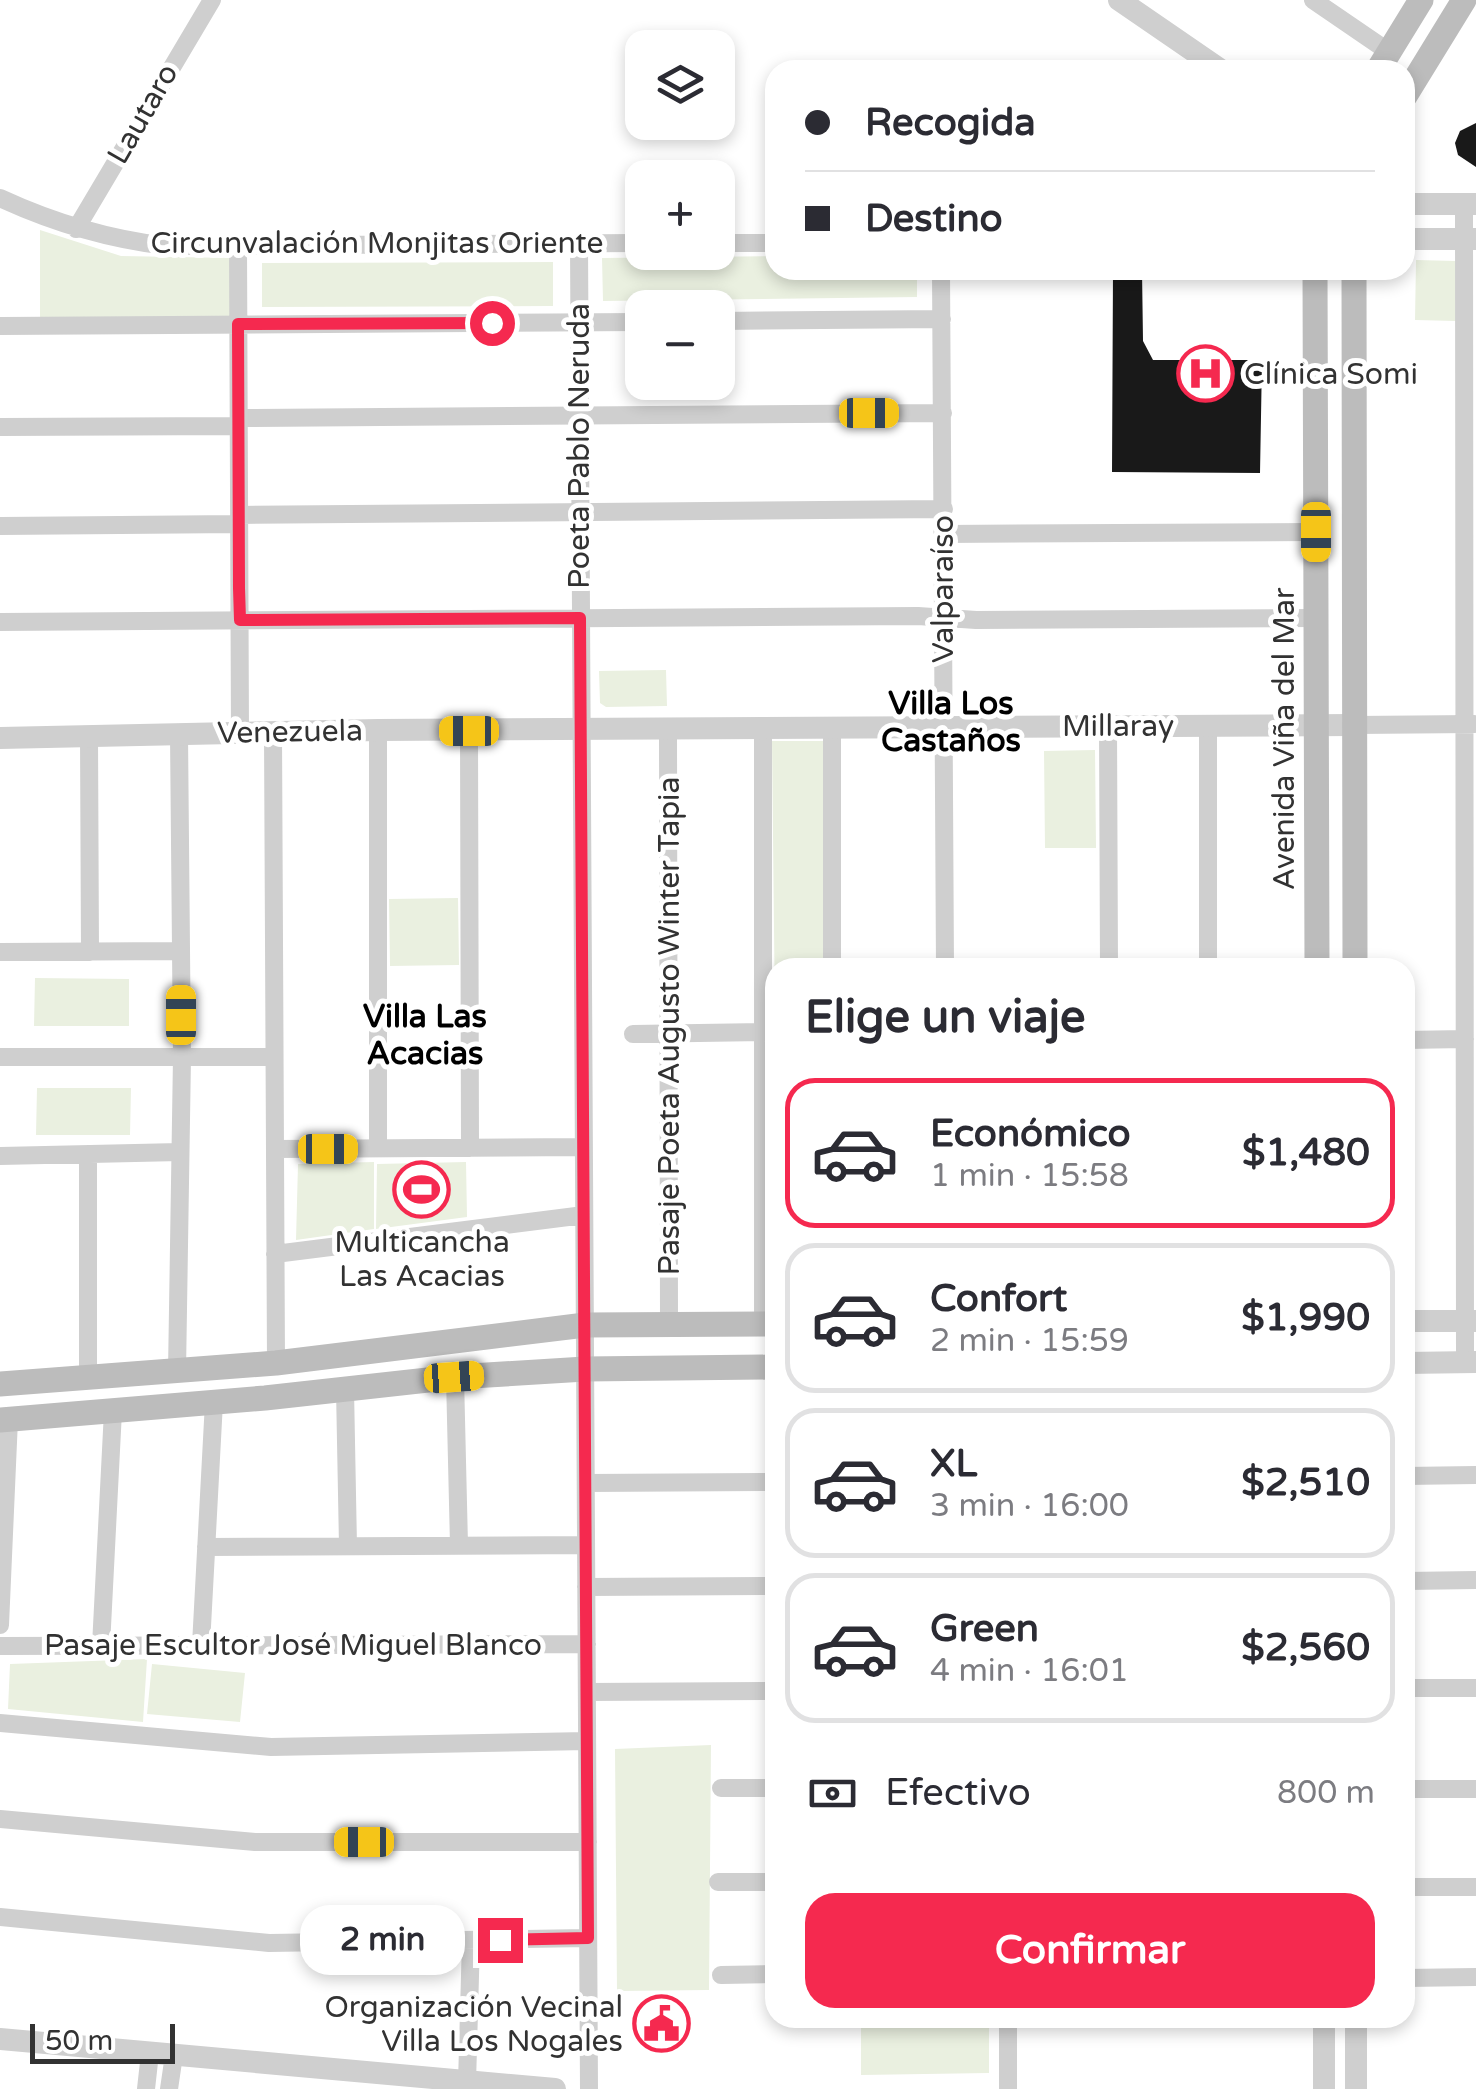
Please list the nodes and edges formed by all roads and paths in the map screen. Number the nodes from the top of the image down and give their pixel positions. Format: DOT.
graph roads {
  1 [pos="212,0"];
  2 [pos="1119,0"];
  3 [pos="1313,0"];
  4 [pos="1421,0"];
  5 [pos="1464,0"];
  6 [pos="1206,60"];
  7 [pos="1383,60"];
  8 [pos="1385,60"];
  9 [pos="1415,80"];
  10 [pos="0,198"];
  11 [pos="1415,204"];
  12 [pos="1470,204"];
  13 [pos="76,228"];
  14 [pos="1470,239"];
  15 [pos="1415,240"];
  16 [pos="579,242"];
  17 [pos="625,242"];
  18 [pos="735,242"];
  19 [pos="765,242"];
  20 [pos="238,247"];
  21 [pos="941,280"];
  22 [pos="1315,280"];
  23 [pos="1354,280"];
  24 [pos="942,319"];
  25 [pos="735,321"];
  26 [pos="579,322"];
  27 [pos="625,322"];
  28 [pos="238,324"];
  29 [pos="0,326"];
  30 [pos="1470,362"];
  31 [pos="943,412"];
  32 [pos="579,415"];
  33 [pos="239,422"];
  34 [pos="0,428"];
  35 [pos="1470,447"];
  36 [pos="944,509"];
  37 [pos="580,512"];
  38 [pos="239,519"];
  39 [pos="0,526"];
  40 [pos="1316,532"];
  41 [pos="944,534"];
  42 [pos="1470,541"];
  43 [pos="941,616"];
  44 [pos="580,618"];
  45 [pos="1316,618"];
  46 [pos="240,620"];
  47 [pos="0,622"];
  48 [pos="1470,630"];
  49 [pos="1470,724"];
  50 [pos="1316,725"];
  51 [pos="1354,725"];
  52 [pos="1108,726"];
  53 [pos="1208,726"];
  54 [pos="944,727"];
  55 [pos="668,728"];
  56 [pos="763,728"];
  57 [pos="832,728"];
  58 [pos="581,729"];
  59 [pos="378,730"];
  60 [pos="469,731"];
  61 [pos="273,732"];
  62 [pos="240,733"];
  63 [pos="179,734"];
  64 [pos="89,736"];
  65 [pos="0,738"];
  66 [pos="1470,820"];
  67 [pos="1470,914"];
  68 [pos="180,951"];
  69 [pos="0,952"];
  70 [pos="90,952"];
  71 [pos="768,958"];
  72 [pos="832,958"];
  73 [pos="945,958"];
  74 [pos="1109,958"];
  75 [pos="1208,958"];
  76 [pos="1317,958"];
  77 [pos="1355,958"];
  78 [pos="1470,1005"];
  79 [pos="765,1032"];
  80 [pos="668,1033"];
  81 [pos="632,1034"];
  82 [pos="1465,1039"];
  83 [pos="1415,1040"];
  84 [pos="0,1057"];
  85 [pos="182,1058"];
  86 [pos="274,1058"];
  87 [pos="1470,1098"];
  88 [pos="584,1147"];
  89 [pos="378,1148"];
  90 [pos="470,1148"];
  91 [pos="275,1150"];
  92 [pos="180,1152"];
  93 [pos="88,1154"];
  94 [pos="0,1156"];
  95 [pos="1471,1190"];
  96 [pos="584,1215"];
  97 [pos="276,1254"];
  98 [pos="1415,1321"];
  99 [pos="1471,1321"];
  100 [pos="669,1324"];
  101 [pos="765,1324"];
  102 [pos="585,1325"];
  103 [pos="1415,1362"];
  104 [pos="1471,1362"];
  105 [pos="276,1363"];
  106 [pos="765,1368"];
  107 [pos="585,1369"];
  108 [pos="177,1372"];
  109 [pos="454,1377"];
  110 [pos="88,1378"];
  111 [pos="0,1384"];
  112 [pos="344,1389"];
  113 [pos="214,1402"];
  114 [pos="113,1411"];
  115 [pos="4,1420"];
  116 [pos="1476,1475"];
  117 [pos="1415,1476"];
  118 [pos="765,1482"];
  119 [pos="586,1483"];
  120 [pos="459,1545"];
  121 [pos="586,1545"];
  122 [pos="348,1546"];
  123 [pos="206,1547"];
  124 [pos="1476,1580"];
  125 [pos="1415,1581"];
  126 [pos="765,1586"];
  127 [pos="586,1587"];
  128 [pos="0,1625"];
  129 [pos="586,1644"];
  130 [pos="0,1646"];
  131 [pos="102,1646"];
  132 [pos="201,1646"];
  133 [pos="1415,1688"];
  134 [pos="1476,1688"];
  135 [pos="765,1691"];
  136 [pos="587,1692"];
  137 [pos="0,1723"];
  138 [pos="587,1741"];
  139 [pos="721,1788"];
  140 [pos="765,1788"];
  141 [pos="1415,1789"];
  142 [pos="1476,1789"];
  143 [pos="0,1819"];
  144 [pos="588,1842"];
  145 [pos="718,1882"];
  146 [pos="765,1882"];
  147 [pos="1415,1887"];
  148 [pos="1476,1887"];
  149 [pos="0,1917"];
  150 [pos="588,1938"];
  151 [pos="472,1940"];
  152 [pos="765,1974"];
  153 [pos="721,1975"];
  154 [pos="1415,1978"];
  155 [pos="1476,1978"];
  156 [pos="1008,2028"];
  157 [pos="1324,2028"];
  158 [pos="1356,2028"];
  159 [pos="0,2039"];
  160 [pos="162,2054"];
  161 [pos="467,2083"];
  162 [pos="146,2089"];
  163 [pos="169,2089"];
  164 [pos="555,2089"];
  165 [pos="589,2089"];
  166 [pos="1008,2089"];
  167 [pos="1324,2089"];
  168 [pos="1356,2089"];
  1 -- 13 [label="street, Lautaro"];
  2 -- 6 [label="street"];
  3 -- 7 [label="street"];
  4 -- 8 [label="main road"];
  5 -- 9 [label="main road"];
  10 -- 13 [label="street, Circunvalación Monjitas Oriente"];
  11 -- 12 [label="street"];
  12 -- 14 [label="street"];
  13 -- 20 [label="street, Circunvalación Monjitas Oriente"];
  14 -- 15 [label="street"];
  14 -- 30 [label="street"];
  16 -- 17 [label="street, Circunvalación Monjitas Oriente"];
  16 -- 20 [label="street, Circunvalación Monjitas Oriente"];
  16 -- 26 [label="street, Poeta Pablo Neruda"];
  18 -- 19 [label="street"];
  20 -- 28 [label="street"];
  21 -- 24 [label="street, Valparaíso"];
  22 -- 40 [label="main road, Avenida Viña del Mar"];
  23 -- 51 [label="main road"];
  24 -- 25 [label="street"];
  24 -- 31 [label="street, Valparaíso"];
  26 -- 27 [label="street"];
  26 -- 28 [label="street"];
  26 -- 32 [label="street, Poeta Pablo Neruda"];
  28 -- 29 [label="street"];
  28 -- 33 [label="street"];
  30 -- 35 [label="street"];
  31 -- 32 [label="street"];
  31 -- 36 [label="street, Valparaíso"];
  32 -- 33 [label="street"];
  32 -- 37 [label="street, Poeta Pablo Neruda"];
  33 -- 34 [label="street"];
  33 -- 38 [label="street"];
  35 -- 42 [label="street"];
  36 -- 37 [label="street"];
  36 -- 41 [label="street, Valparaíso"];
  37 -- 38 [label="street"];
  37 -- 44 [label="street, Poeta Pablo Neruda"];
  38 -- 39 [label="street"];
  38 -- 46 [label="street"];
  40 -- 41 [label="street"];
  40 -- 45 [label="main road, Avenida Viña del Mar"];
  41 -- 43 [label="street, Valparaíso"];
  42 -- 48 [label="street"];
  43 -- 44 [label="street"];
  43 -- 45 [label="street"];
  43 -- 54 [label="street, Valparaíso"];
  44 -- 46 [label="street"];
  44 -- 58 [label="street, Poeta Pablo Neruda"];
  45 -- 50 [label="main road, Avenida Viña del Mar"];
  46 -- 47 [label="street"];
  46 -- 62 [label="street"];
  48 -- 49 [label="street"];
  49 -- 51 [label="street, Millaray"];
  49 -- 66 [label="street"];
  50 -- 51 [label="street, Millaray"];
  50 -- 53 [label="street, Millaray"];
  50 -- 76 [label="main road, Avenida Viña del Mar"];
  51 -- 77 [label="main road"];
  52 -- 53 [label="street, Millaray"];
  52 -- 54 [label="street, Millaray"];
  52 -- 74 [label="street"];
  53 -- 75 [label="street"];
  54 -- 57 [label="street, Millaray"];
  54 -- 73 [label="street, Valparaíso"];
  55 -- 56 [label="street, Millaray"];
  55 -- 58 [label="street, Millaray"];
  55 -- 80 [label="street, Pasaje Poeta Augusto Winter Tapia"];
  56 -- 57 [label="street, Millaray"];
  56 -- 71 [label="street"];
  57 -- 72 [label="street"];
  58 -- 60 [label="street, Venezuela"];
  58 -- 88 [label="street, Poeta Pablo Neruda"];
  59 -- 60 [label="street, Venezuela"];
  59 -- 61 [label="street, Venezuela"];
  59 -- 89 [label="street"];
  60 -- 90 [label="street"];
  61 -- 62 [label="street, Venezuela"];
  61 -- 86 [label="street"];
  62 -- 63 [label="street, Venezuela"];
  63 -- 64 [label="street, Venezuela"];
  63 -- 68 [label="street"];
  64 -- 65 [label="street, Venezuela"];
  64 -- 70 [label="street"];
  66 -- 67 [label="street"];
  67 -- 78 [label="street"];
  68 -- 70 [label="street"];
  68 -- 85 [label="street"];
  69 -- 70 [label="street"];
  78 -- 82 [label="street"];
  79 -- 80 [label="street"];
  80 -- 81 [label="street"];
  80 -- 100 [label="street, Pasaje Poeta Augusto Winter Tapia"];
  82 -- 83 [label="street"];
  82 -- 87 [label="street"];
  84 -- 85 [label="street"];
  85 -- 86 [label="street"];
  85 -- 92 [label="street"];
  86 -- 91 [label="street"];
  87 -- 95 [label="street"];
  88 -- 90 [label="street"];
  88 -- 96 [label="street, Poeta Pablo Neruda"];
  89 -- 90 [label="street"];
  89 -- 91 [label="street"];
  91 -- 97 [label="street"];
  92 -- 93 [label="street"];
  92 -- 108 [label="street"];
  93 -- 94 [label="street"];
  93 -- 110 [label="street"];
  95 -- 99 [label="street"];
  96 -- 97 [label="street"];
  96 -- 102 [label="street, Poeta Pablo Neruda"];
  97 -- 105 [label="street"];
  98 -- 99 [label="street"];
  99 -- 104 [label="street"];
  100 -- 101 [label="main road"];
  100 -- 102 [label="main road"];
  102 -- 105 [label="main road"];
  102 -- 107 [label="street, Poeta Pablo Neruda"];
  103 -- 104 [label="street"];
  105 -- 108 [label="main road"];
  106 -- 107 [label="main road"];
  107 -- 109 [label="main road"];
  107 -- 119 [label="street, Poeta Pablo Neruda"];
  108 -- 110 [label="main road"];
  109 -- 112 [label="main road"];
  109 -- 120 [label="street"];
  110 -- 111 [label="main road"];
  112 -- 113 [label="main road"];
  112 -- 122 [label="street"];
  113 -- 114 [label="main road"];
  113 -- 123 [label="street"];
  114 -- 115 [label="main road"];
  114 -- 131 [label="street"];
  115 -- 128 [label="street"];
  116 -- 117 [label="street"];
  118 -- 119 [label="street"];
  119 -- 121 [label="street, Poeta Pablo Neruda"];
  120 -- 121 [label="street"];
  120 -- 122 [label="street"];
  121 -- 127 [label="street, Poeta Pablo Neruda"];
  122 -- 123 [label="street"];
  123 -- 132 [label="street"];
  124 -- 125 [label="street"];
  126 -- 127 [label="street"];
  127 -- 129 [label="street, Poeta Pablo Neruda"];
  129 -- 132 [label="street, Pasaje Escultor José Miguel Blanco"];
  129 -- 136 [label="street, Poeta Pablo Neruda"];
  130 -- 131 [label="street, Pasaje Escultor José Miguel Blanco"];
  131 -- 132 [label="street, Pasaje Escultor José Miguel Blanco"];
  133 -- 134 [label="street"];
  135 -- 136 [label="street"];
  136 -- 138 [label="street, Poeta Pablo Neruda"];
  137 -- 138 [label="street"];
  138 -- 144 [label="street, Poeta Pablo Neruda"];
  139 -- 140 [label="street"];
  141 -- 142 [label="street"];
  143 -- 144 [label="street"];
  144 -- 150 [label="street, Poeta Pablo Neruda"];
  145 -- 146 [label="street"];
  147 -- 148 [label="street"];
  149 -- 151 [label="street"];
  150 -- 151 [label="street"];
  150 -- 165 [label="street, Poeta Pablo Neruda"];
  151 -- 161 [label="street"];
  152 -- 153 [label="street"];
  154 -- 155 [label="street"];
  156 -- 166 [label="street"];
  157 -- 167 [label="street"];
  158 -- 168 [label="street"];
  159 -- 160 [label="street"];
  160 -- 161 [label="street"];
  160 -- 162 [label="street"];
  160 -- 163 [label="street"];
  161 -- 164 [label="street"];
}
